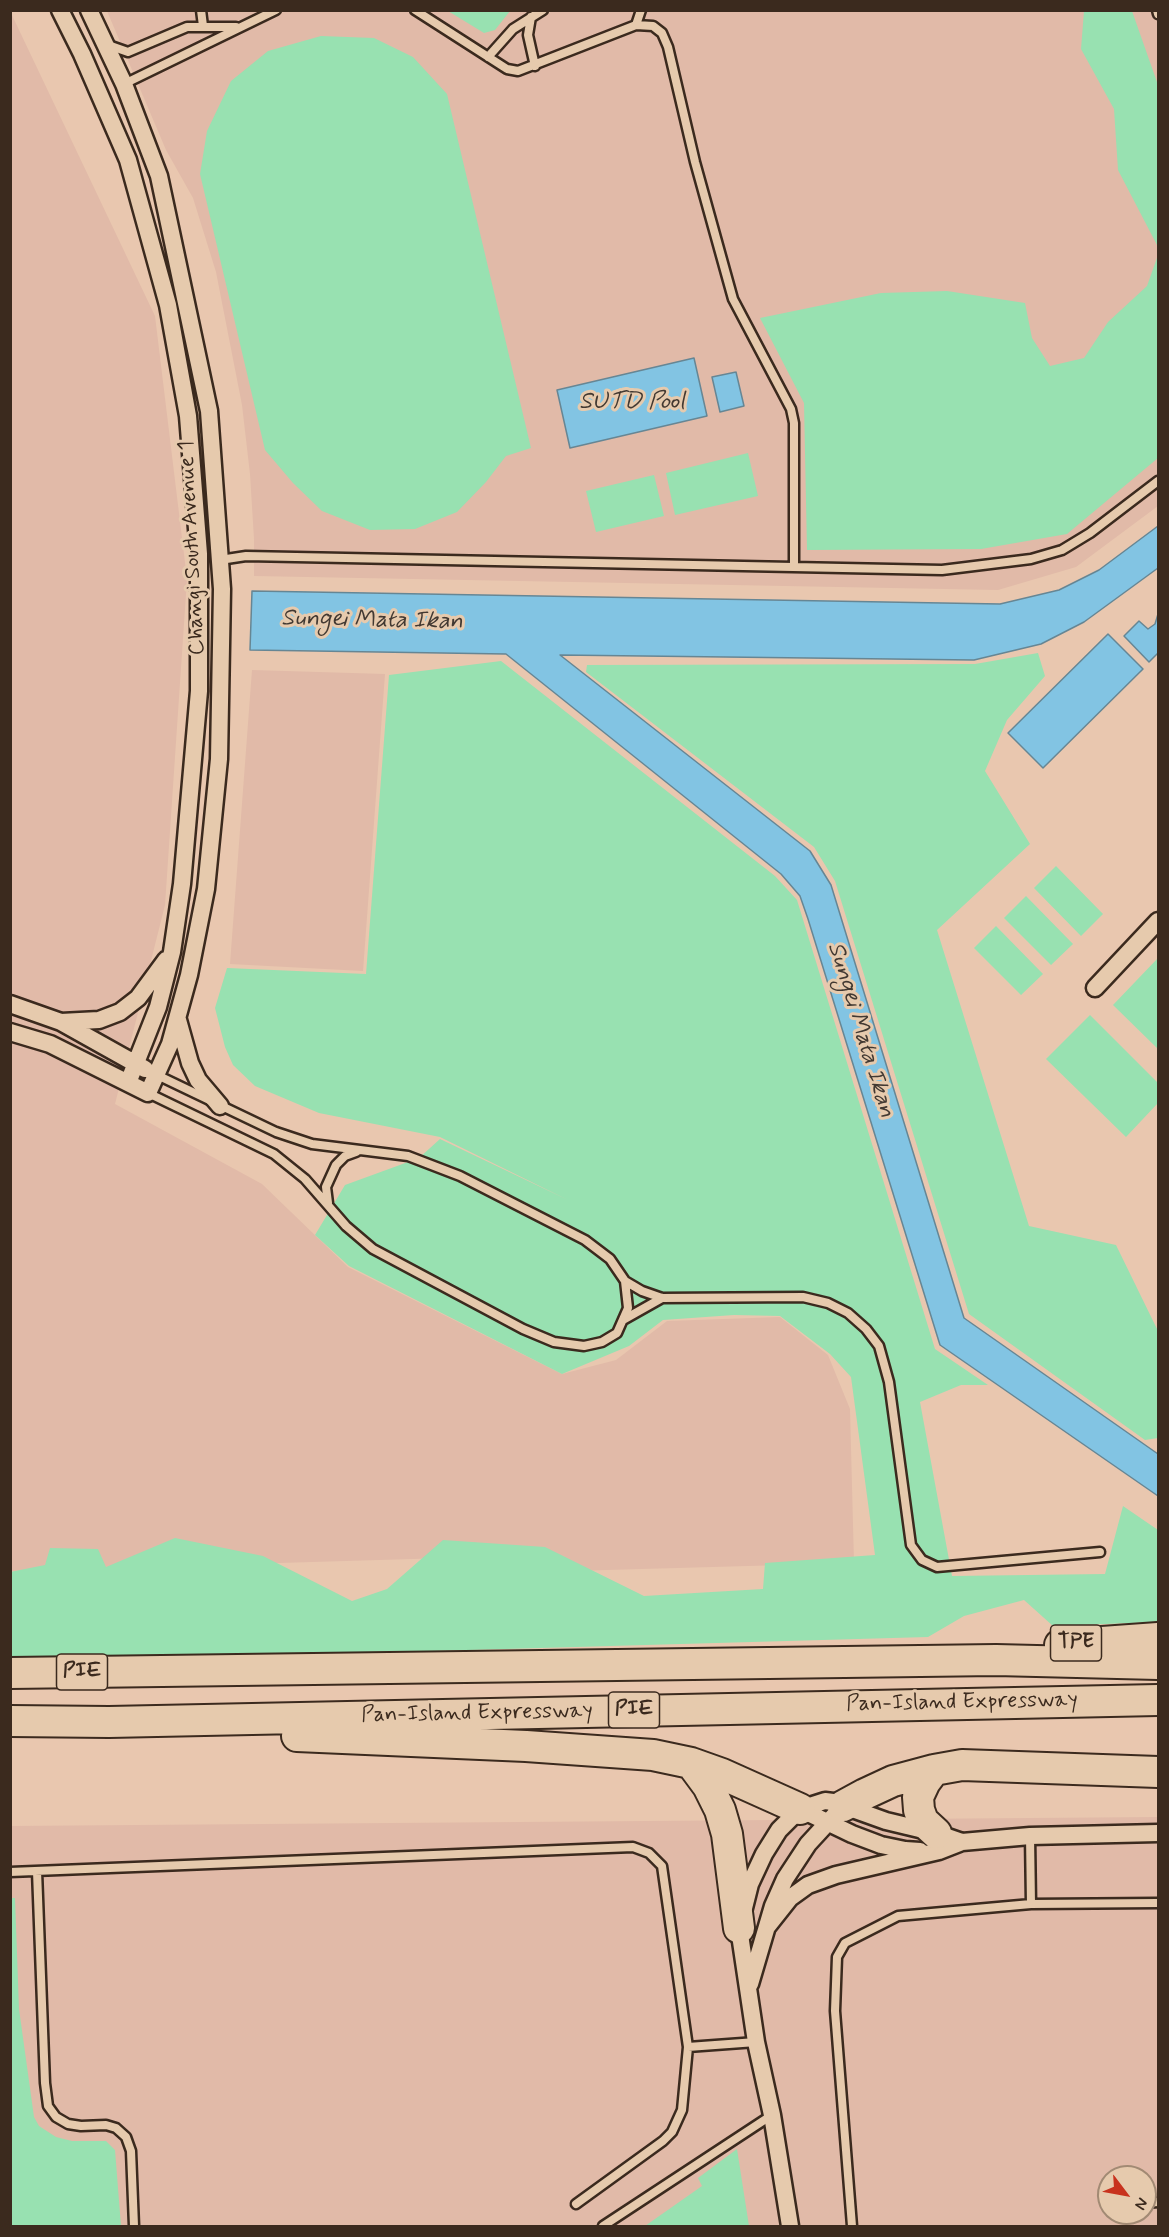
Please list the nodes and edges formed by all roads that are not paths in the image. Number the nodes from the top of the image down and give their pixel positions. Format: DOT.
graph roads {
  1 [pos="60,10"];
  2 [pos="89,10"];
  3 [pos="201,10"];
  4 [pos="276,10"];
  5 [pos="415,10"];
  6 [pos="543,10"];
  7 [pos="641,10"];
  8 [pos="531,17"];
  9 [pos="636,25"];
  10 [pos="203,26"];
  11 [pos="245,26"];
  12 [pos="105,43"];
  13 [pos="488,57"];
  14 [pos="535,66"];
  15 [pos="124,84"];
  16 [pos="1158,481"];
  17 [pos="220,560"];
  18 [pos="794,566"];
  19 [pos="1158,921"];
  20 [pos="172,952"];
  21 [pos="1095,988"];
  22 [pos="10,1004"];
  23 [pos="178,1020"];
  24 [pos="61,1022"];
  25 [pos="10,1032"];
  26 [pos="136,1065"];
  27 [pos="157,1075"];
  28 [pos="128,1083"];
  29 [pos="148,1093"];
  30 [pos="220,1106"];
  31 [pos="358,1151"];
  32 [pos="328,1206"];
  33 [pos="625,1281"];
  34 [pos="662,1298"];
  35 [pos="623,1320"];
  36 [pos="1100,1552"];
  37 [pos="1158,1638"];
  38 [pos="996,1660"];
  39 [pos="1158,1664"];
  40 [pos="10,1673"];
  41 [pos="1158,1700"];
  42 [pos="10,1721"];
  43 [pos="109,1722"];
  44 [pos="691,1763"];
  45 [pos="934,1770"];
  46 [pos="1158,1772"];
  47 [pos="800,1809"];
  48 [pos="836,1814"];
  49 [pos="1158,1833"];
  50 [pos="1030,1836"];
  51 [pos="946,1842"];
  52 [pos="37,1870"];
  53 [pos="10,1872"];
  54 [pos="1158,1903"];
  55 [pos="1031,1904"];
  56 [pos="753,1927"];
  57 [pos="749,1988"];
  58 [pos="756,2042"];
  59 [pos="688,2047"];
  60 [pos="772,2115"];
  61 [pos="576,2204"];
  62 [pos="134,2226"];
  63 [pos="603,2226"];
  64 [pos="790,2226"];
  65 [pos="852,2226"];
  1 -- 20 [label="street, Changi South Avenue 1"];
  2 -- 12 [label="street, Changi South Avenue 1"];
  3 -- 10 [label="lane"];
  4 -- 11 [label="lane"];
  5 -- 13 [label="lane"];
  6 -- 8 [label="lane"];
  7 -- 9 [label="lane"];
  8 -- 13 [label="lane"];
  8 -- 14 [label="lane"];
  9 -- 14 [label="lane"];
  9 -- 18 [label="lane"];
  10 -- 11 [label="lane"];
  10 -- 12 [label="lane"];
  11 -- 15 [label="lane"];
  12 -- 15 [label="street, Changi South Avenue 1"];
  13 -- 14 [label="lane"];
  15 -- 17 [label="street, Changi South Avenue 1"];
  16 -- 18 [label="lane"];
  17 -- 18 [label="lane"];
  17 -- 23 [label="street, Changi South Avenue 1"];
  19 -- 21 [label="street"];
  20 -- 24 [label="street, Changi South Avenue 1"];
  20 -- 26 [label="street, Changi South Avenue 1"];
  22 -- 24 [label="street"];
  23 -- 27 [label="street, Changi South Avenue 1"];
  23 -- 30 [label="street"];
  24 -- 26 [label="street"];
  25 -- 28 [label="street"];
  26 -- 27 [label="street"];
  26 -- 28 [label="street, Changi South Avenue 1"];
  27 -- 29 [label="street, Changi South Avenue 1"];
  27 -- 30 [label="lane"];
  28 -- 29 [label="street"];
  29 -- 32 [label="lane"];
  30 -- 31 [label="lane"];
  31 -- 32 [label="lane"];
  31 -- 33 [label="lane"];
  32 -- 35 [label="lane"];
  33 -- 34 [label="lane"];
  33 -- 35 [label="lane"];
  34 -- 35 [label="lane"];
  34 -- 36 [label="lane"];
  37 -- 38 [label="highway, TPE"];
  38 -- 39 [label="highway, Pan-Island Expressway / PIE"];
  38 -- 40 [label="highway, Pan-Island Expressway / PIE"];
  41 -- 43 [label="highway, Pan-Island Expressway / PIE"];
  42 -- 43 [label="highway, Pan-Island Expressway / PIE"];
  43 -- 44 [label="highway"];
  44 -- 47 [label="highway"];
  44 -- 56 [label="highway"];
  45 -- 46 [label="highway"];
  45 -- 48 [label="highway"];
  45 -- 51 [label="highway"];
  47 -- 48 [label="street"];
  47 -- 56 [label="street"];
  48 -- 51 [label="street"];
  48 -- 51 [label="street"];
  48 -- 56 [label="street"];
  49 -- 50 [label="street"];
  50 -- 51 [label="street"];
  50 -- 55 [label="lane"];
  51 -- 56 [label="street"];
  52 -- 53 [label="lane"];
  52 -- 59 [label="lane"];
  52 -- 62 [label="lane"];
  54 -- 55 [label="lane"];
  55 -- 65 [label="lane"];
  56 -- 57 [label="street"];
  56 -- 57 [label="street"];
  57 -- 58 [label="street"];
  58 -- 59 [label="lane"];
  58 -- 60 [label="street"];
  59 -- 61 [label="lane"];
  60 -- 63 [label="lane"];
  60 -- 64 [label="street"];
}
